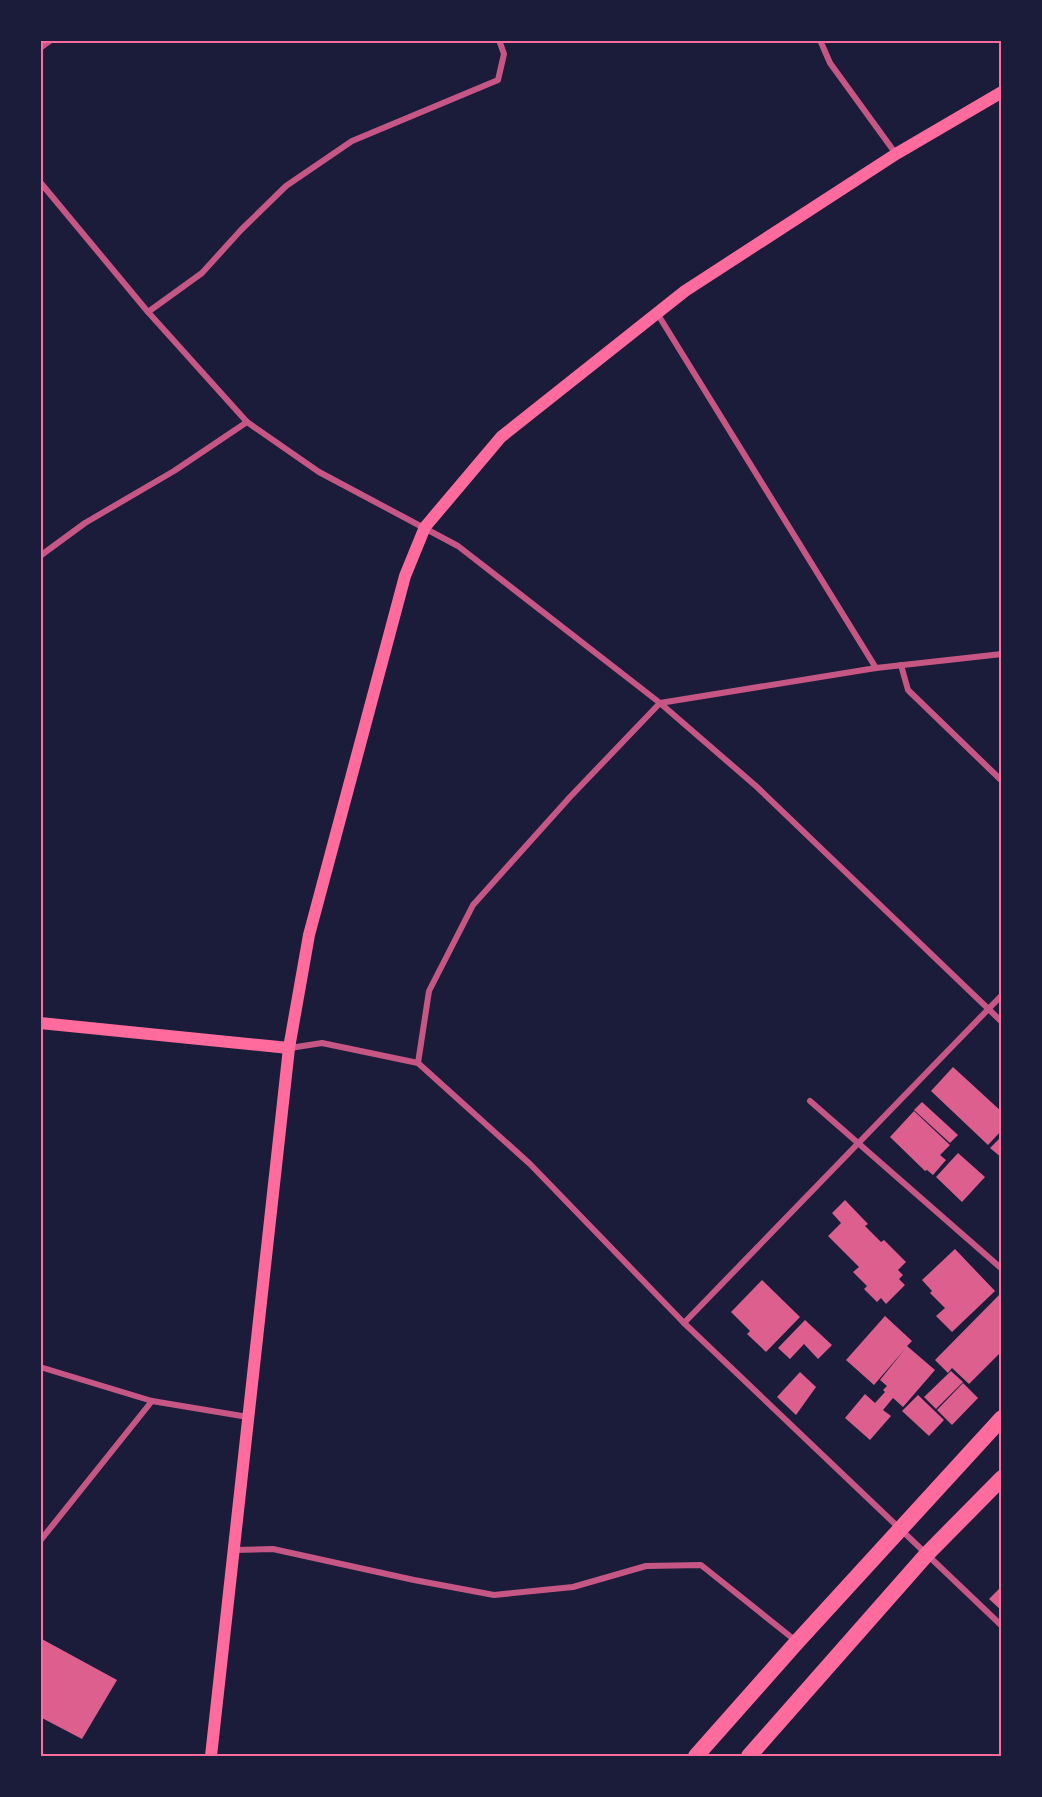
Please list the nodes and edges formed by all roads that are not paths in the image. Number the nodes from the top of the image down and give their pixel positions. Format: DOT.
graph roads {
  1 [pos="51,40"];
  2 [pos="499,40"];
  3 [pos="820,40"];
  4 [pos="40,48"];
  5 [pos="1002,92"];
  6 [pos="896,154"];
  7 [pos="40,182"];
  8 [pos="148,312"];
  9 [pos="657,313"];
  10 [pos="247,422"];
  11 [pos="425,527"];
  12 [pos="40,556"];
  13 [pos="1002,654"];
  14 [pos="901,665"];
  15 [pos="876,668"];
  16 [pos="660,702"];
  17 [pos="1002,781"];
  18 [pos="1002,995"];
  19 [pos="988,1010"];
  20 [pos="1002,1022"];
  21 [pos="40,1023"];
  22 [pos="289,1048"];
  23 [pos="418,1063"];
  24 [pos="810,1101"];
  25 [pos="859,1143"];
  26 [pos="1002,1269"];
  27 [pos="684,1323"];
  28 [pos="40,1367"];
  29 [pos="152,1401"];
  30 [pos="248,1417"];
  31 [pos="1002,1418"];
  32 [pos="1002,1478"];
  33 [pos="900,1530"];
  34 [pos="40,1541"];
  35 [pos="234,1550"];
  36 [pos="927,1554"];
  37 [pos="1002,1626"];
  38 [pos="797,1642"];
  39 [pos="211,1756"];
  40 [pos="696,1756"];
  41 [pos="749,1756"];
  1 -- 4 [label="street"];
  2 -- 8 [label="street"];
  3 -- 6 [label="street"];
  5 -- 6 [label="main road"];
  6 -- 9 [label="main road"];
  7 -- 8 [label="street"];
  8 -- 10 [label="street"];
  9 -- 11 [label="main road"];
  9 -- 15 [label="street"];
  10 -- 11 [label="street"];
  10 -- 12 [label="street"];
  11 -- 16 [label="street"];
  11 -- 22 [label="main road"];
  13 -- 14 [label="street"];
  14 -- 15 [label="street"];
  14 -- 17 [label="street"];
  15 -- 16 [label="street"];
  16 -- 19 [label="street"];
  16 -- 23 [label="street"];
  18 -- 19 [label="street"];
  19 -- 20 [label="street"];
  19 -- 25 [label="street"];
  21 -- 22 [label="main road"];
  22 -- 23 [label="street"];
  22 -- 30 [label="main road"];
  23 -- 27 [label="street"];
  24 -- 25 [label="street"];
  25 -- 26 [label="street"];
  25 -- 27 [label="street"];
  27 -- 33 [label="street"];
  28 -- 29 [label="street"];
  29 -- 30 [label="street"];
  29 -- 34 [label="street"];
  30 -- 35 [label="main road"];
  31 -- 33 [label="highway"];
  32 -- 36 [label="highway"];
  33 -- 36 [label="street"];
  33 -- 38 [label="highway"];
  35 -- 38 [label="street"];
  35 -- 39 [label="main road"];
  36 -- 37 [label="street"];
  36 -- 41 [label="highway"];
  38 -- 40 [label="highway"];
}
